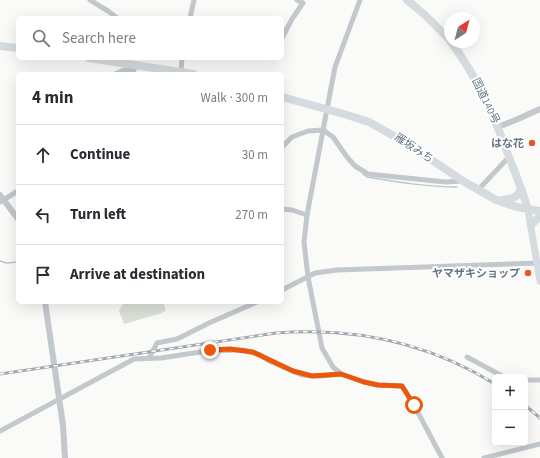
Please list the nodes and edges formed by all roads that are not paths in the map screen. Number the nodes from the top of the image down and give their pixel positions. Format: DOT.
graph roads {
  1 [pos="90,0"];
  2 [pos="194,0"];
  3 [pos="297,0"];
  4 [pos="360,0"];
  5 [pos="407,0"];
  6 [pos="114,16"];
  7 [pos="190,16"];
  8 [pos="284,34"];
  9 [pos="444,34"];
  10 [pos="0,46"];
  11 [pos="16,48"];
  12 [pos="456,48"];
  13 [pos="97,60"];
  14 [pos="182,60"];
  15 [pos="134,69"];
  16 [pos="181,71"];
  17 [pos="120,72"];
  18 [pos="185,72"];
  19 [pos="284,98"];
  20 [pos="327,109"];
  21 [pos="540,109"];
  22 [pos="498,127"];
  23 [pos="323,130"];
  24 [pos="284,145"];
  25 [pos="509,157"];
  26 [pos="463,181"];
  27 [pos="521,189"];
  28 [pos="478,190"];
  29 [pos="16,192"];
  30 [pos="1,199"];
  31 [pos="496,200"];
  32 [pos="284,209"];
  33 [pos="528,210"];
  34 [pos="540,211"];
  35 [pos="307,215"];
  36 [pos="540,216"];
  37 [pos="16,217"];
  38 [pos="531,225"];
  39 [pos="538,263"];
  40 [pos="308,277"];
  41 [pos="540,281"];
  42 [pos="284,289"];
  43 [pos="45,304"];
  44 [pos="252,304"];
  45 [pos="466,357"];
  46 [pos="149,358"];
  47 [pos="341,374"];
  48 [pos="498,374"];
  49 [pos="528,380"];
  50 [pos="540,380"];
  51 [pos="0,431"];
  52 [pos="540,444"];
  53 [pos="65,458"];
  54 [pos="442,458"];
  55 [pos="484,458"];
  1 -- 6 [label="street"];
  2 -- 7 [label="street"];
  3 -- 8 [label="street"];
  4 -- 20 [label="street"];
  5 -- 9 [label="highway, 国道140号"];
  10 -- 11 [label="highway"];
  12 -- 22 [label="highway, 国道140号"];
  13 -- 15 [label="highway"];
  14 -- 16 [label="street"];
  15 -- 16 [label="highway"];
  15 -- 17 [label="street"];
  16 -- 18 [label="highway"];
  19 -- 20 [label="highway, 雁坂みち"];
  20 -- 23 [label="street"];
  20 -- 26 [label="highway, 雁坂みち"];
  21 -- 22 [label="street"];
  22 -- 25 [label="highway, 国道140号"];
  23 -- 24 [label="street"];
  23 -- 26 [label="street"];
  23 -- 35 [label="street"];
  25 -- 27 [label="highway, 国道140号"];
  25 -- 28 [label="street"];
  26 -- 28 [label="highway, 雁坂みち"];
  27 -- 31 [label="highway"];
  27 -- 33 [label="highway, 国道140号"];
  28 -- 31 [label="highway, 雁坂みち"];
  29 -- 30 [label="street"];
  30 -- 37 [label="street"];
  31 -- 33 [label="highway, 雁坂みち"];
  32 -- 35 [label="street"];
  33 -- 34 [label="highway, 雁坂みち"];
  33 -- 38 [label="main road"];
  35 -- 40 [label="street"];
  36 -- 38 [label="highway"];
  38 -- 39 [label="main road"];
  39 -- 40 [label="street"];
  39 -- 41 [label="main road"];
  40 -- 42 [label="street"];
  40 -- 47 [label="street"];
  43 -- 53 [label="street"];
  44 -- 46 [label="street"];
  45 -- 48 [label="street"];
  46 -- 47 [label="street"];
  46 -- 51 [label="street"];
  47 -- 54 [label="street"];
  49 -- 50 [label="street"];
  52 -- 55 [label="street"];
}
